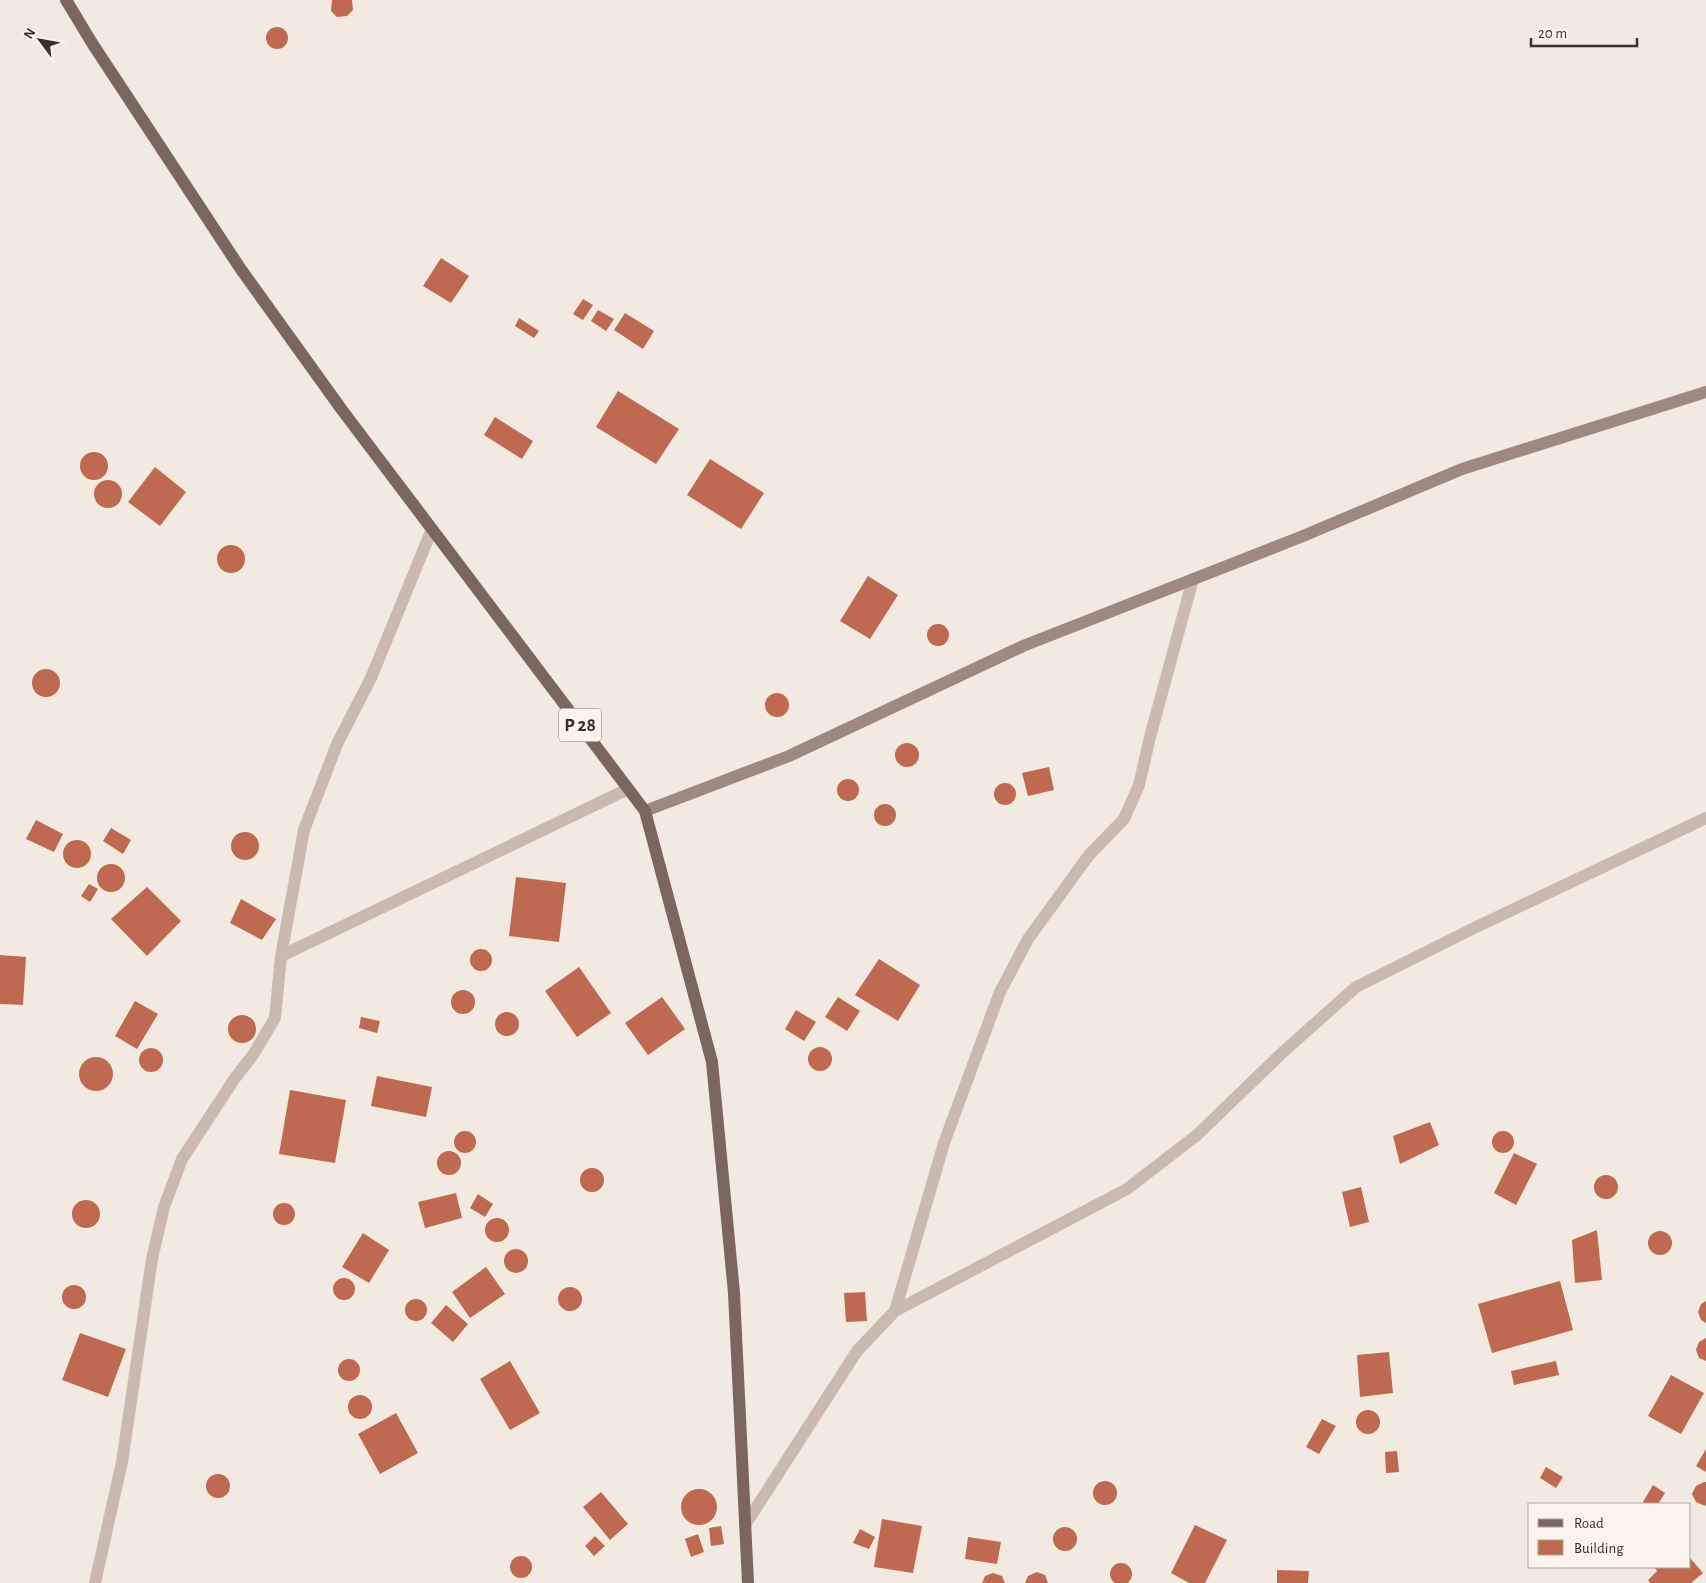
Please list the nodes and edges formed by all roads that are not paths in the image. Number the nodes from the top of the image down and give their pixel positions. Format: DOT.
graph roads {
  1 [pos="66,0"];
  2 [pos="1706,392"];
  3 [pos="432,529"];
  4 [pos="1193,579"];
  5 [pos="628,789"];
  6 [pos="645,811"];
  7 [pos="1706,818"];
  8 [pos="281,956"];
  9 [pos="895,1311"];
  10 [pos="745,1525"];
  11 [pos="96,1583"];
  12 [pos="748,1583"];
  1 -- 3 [label="main road, P 28"];
  2 -- 4 [label="street"];
  3 -- 5 [label="main road, P 28"];
  3 -- 8 [label="street"];
  4 -- 6 [label="street"];
  4 -- 9 [label="street"];
  5 -- 6 [label="main road, P 28"];
  5 -- 8 [label="street"];
  6 -- 10 [label="main road, P 28"];
  7 -- 9 [label="street"];
  8 -- 11 [label="street"];
  9 -- 10 [label="street"];
  10 -- 12 [label="main road, P 28"];
}
